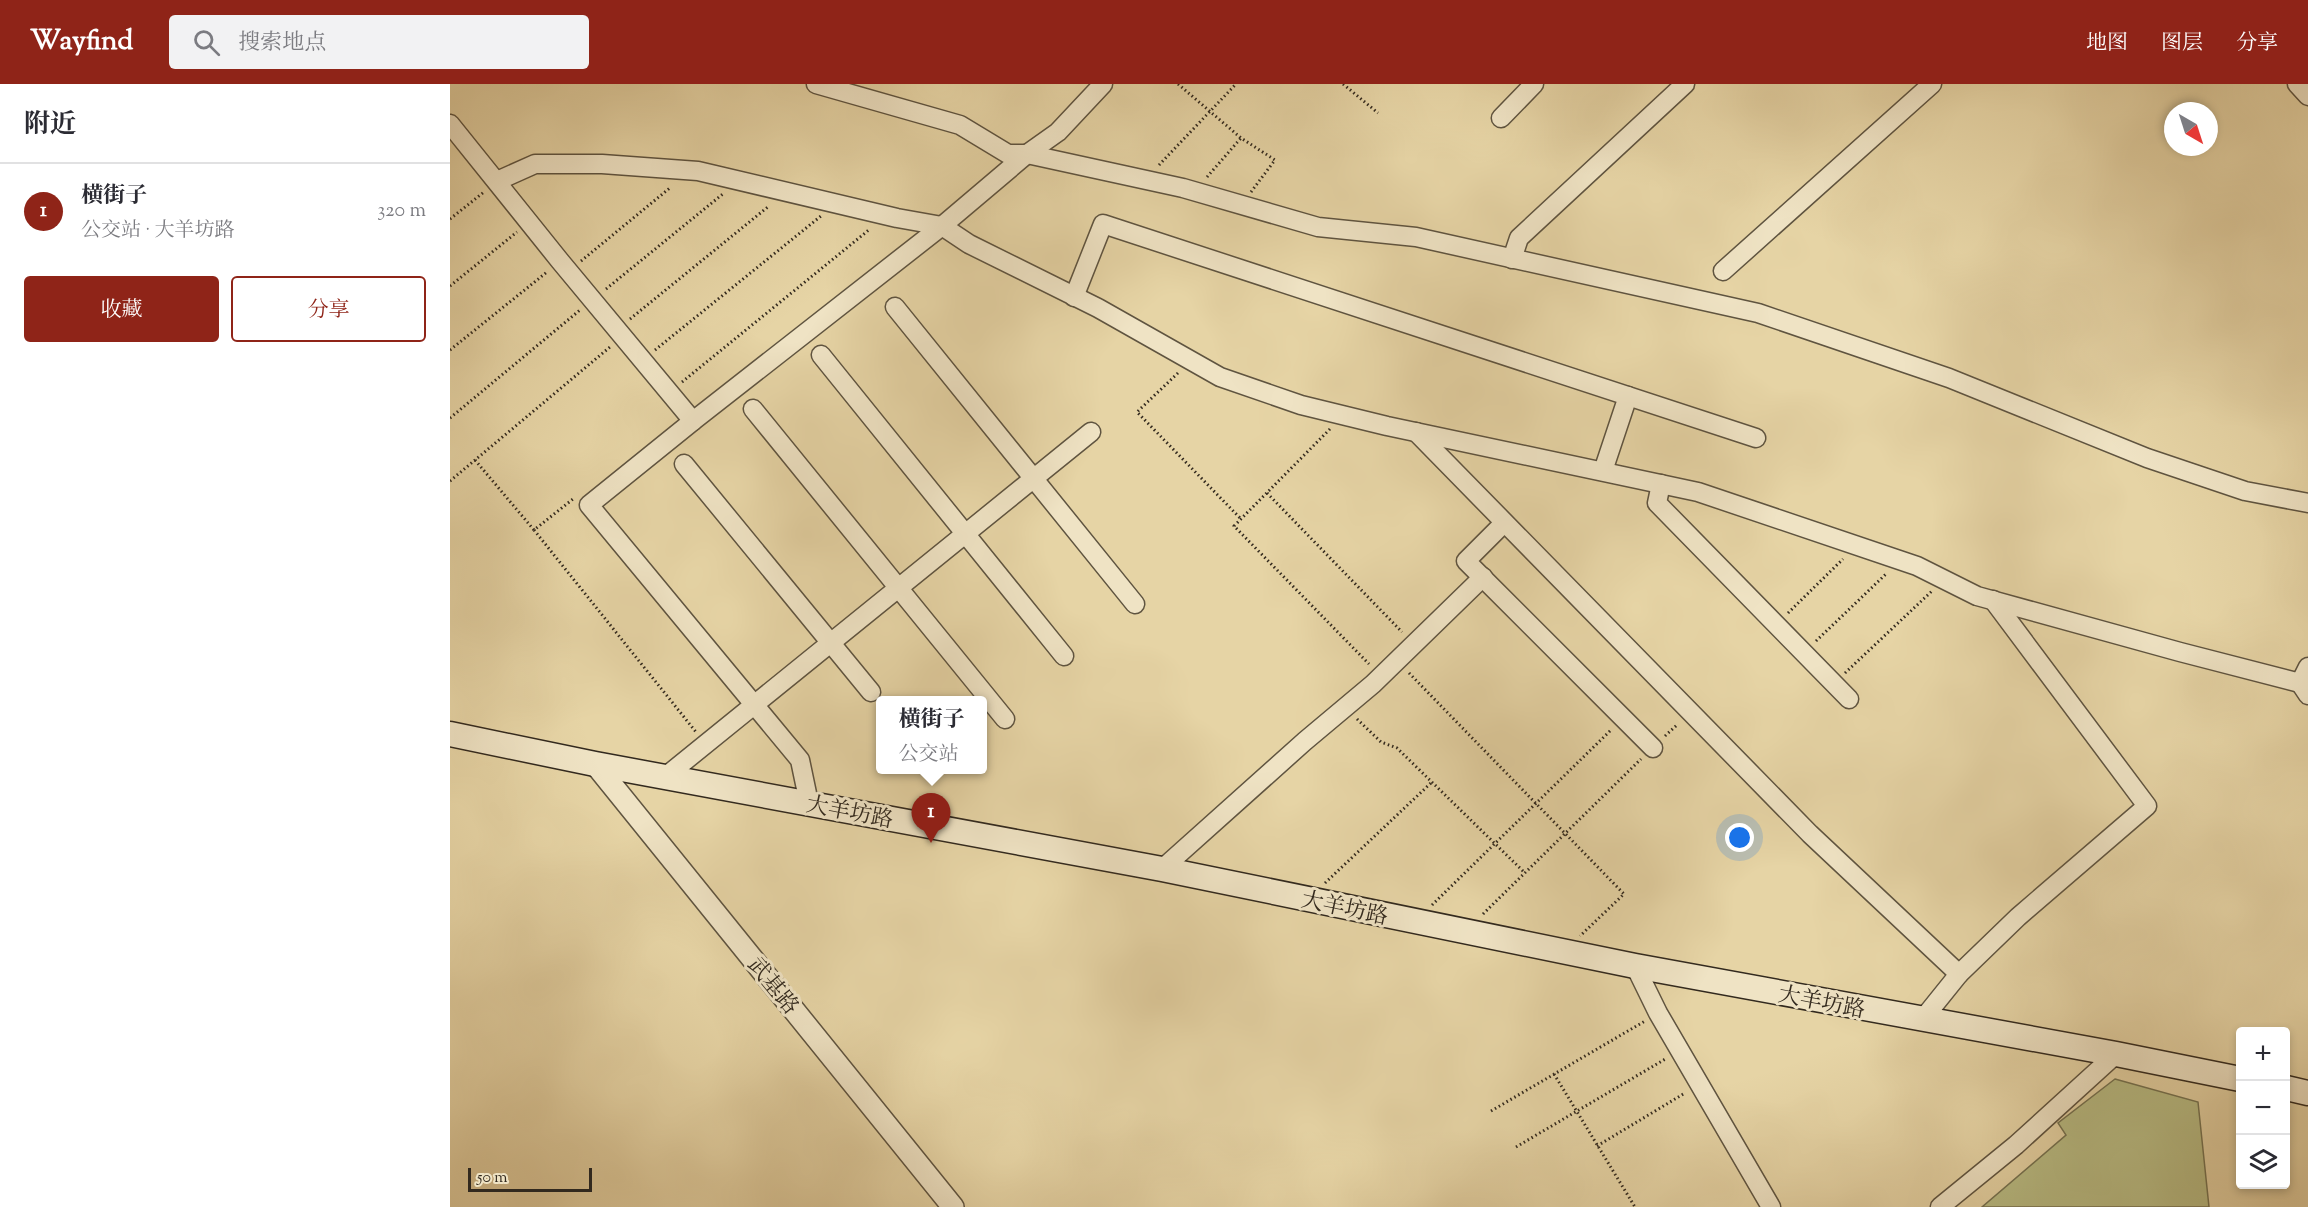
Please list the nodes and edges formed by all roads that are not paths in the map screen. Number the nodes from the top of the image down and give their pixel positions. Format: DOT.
graph roads {
  1 [pos="816,84"];
  2 [pos="1103,84"];
  3 [pos="1534,84"];
  4 [pos="1684,84"];
  5 [pos="1932,84"];
  6 [pos="2296,84"];
  7 [pos="2308,96"];
  8 [pos="1501,118"];
  9 [pos="451,127"];
  10 [pos="1027,154"];
  11 [pos="497,181"];
  12 [pos="942,226"];
  13 [pos="1512,259"];
  14 [pos="1724,271"];
  15 [pos="1074,297"];
  16 [pos="895,307"];
  17 [pos="821,355"];
  18 [pos="1628,396"];
  19 [pos="753,409"];
  20 [pos="693,420"];
  21 [pos="1091,432"];
  22 [pos="1416,432"];
  23 [pos="1756,438"];
  24 [pos="684,464"];
  25 [pos="1603,471"];
  26 [pos="1034,479"];
  27 [pos="1661,484"];
  28 [pos="2308,503"];
  29 [pos="1504,523"];
  30 [pos="966,534"];
  31 [pos="1483,577"];
  32 [pos="899,589"];
  33 [pos="1993,600"];
  34 [pos="1136,604"];
  35 [pos="831,644"];
  36 [pos="1064,656"];
  37 [pos="2305,682"];
  38 [pos="871,692"];
  39 [pos="986,696"];
  40 [pos="987,697"];
  41 [pos="1849,699"];
  42 [pos="756,705"];
  43 [pos="1005,719"];
  44 [pos="450,734"];
  45 [pos="1653,748"];
  46 [pos="596,764"];
  47 [pos="665,777"];
  48 [pos="809,803"];
  49 [pos="1162,869"];
  50 [pos="1635,966"];
  51 [pos="1959,975"];
  52 [pos="1922,1020"];
  53 [pos="2116,1054"];
  54 [pos="2236,1078"];
  55 [pos="2290,1089"];
  56 [pos="2308,1093"];
  57 [pos="953,1207"];
  58 [pos="1771,1207"];
  59 [pos="1940,1207"];
  1 -- 10 [label="street"];
  2 -- 10 [label="street"];
  3 -- 8 [label="street"];
  4 -- 13 [label="street"];
  5 -- 14 [label="street"];
  6 -- 7 [label="street"];
  9 -- 11 [label="street"];
  10 -- 12 [label="street"];
  10 -- 13 [label="street"];
  11 -- 12 [label="street"];
  11 -- 20 [label="street"];
  12 -- 15 [label="street"];
  12 -- 20 [label="street"];
  13 -- 28 [label="street"];
  15 -- 18 [label="street"];
  15 -- 22 [label="street"];
  16 -- 26 [label="street"];
  17 -- 30 [label="street"];
  18 -- 23 [label="street"];
  18 -- 25 [label="street"];
  19 -- 32 [label="street"];
  20 -- 42 [label="street"];
  21 -- 26 [label="street"];
  22 -- 25 [label="street"];
  22 -- 29 [label="street"];
  24 -- 35 [label="street"];
  25 -- 27 [label="street"];
  26 -- 30 [label="street"];
  26 -- 34 [label="street"];
  27 -- 33 [label="street"];
  27 -- 41 [label="street"];
  29 -- 31 [label="street"];
  29 -- 51 [label="street"];
  30 -- 32 [label="street"];
  30 -- 36 [label="street"];
  31 -- 45 [label="street"];
  31 -- 49 [label="street"];
  32 -- 35 [label="street"];
  32 -- 39 [label="street"];
  33 -- 37 [label="street"];
  33 -- 51 [label="street"];
  35 -- 38 [label="street"];
  35 -- 42 [label="street"];
  40 -- 43 [label="street"];
  42 -- 47 [label="street"];
  42 -- 48 [label="street"];
  44 -- 46 [label="main road, 大羊坊路"];
  46 -- 47 [label="main road, 大羊坊路"];
  46 -- 57 [label="street, 武基路"];
  47 -- 48 [label="main road, 大羊坊路"];
  48 -- 49 [label="main road, 大羊坊路"];
  49 -- 50 [label="main road, 大羊坊路"];
  50 -- 52 [label="main road, 大羊坊路"];
  50 -- 58 [label="street"];
  51 -- 52 [label="street"];
  52 -- 53 [label="main road, 大羊坊路"];
  53 -- 54 [label="main road, 大羊坊路"];
  53 -- 59 [label="street"];
  55 -- 56 [label="main road"];
}
